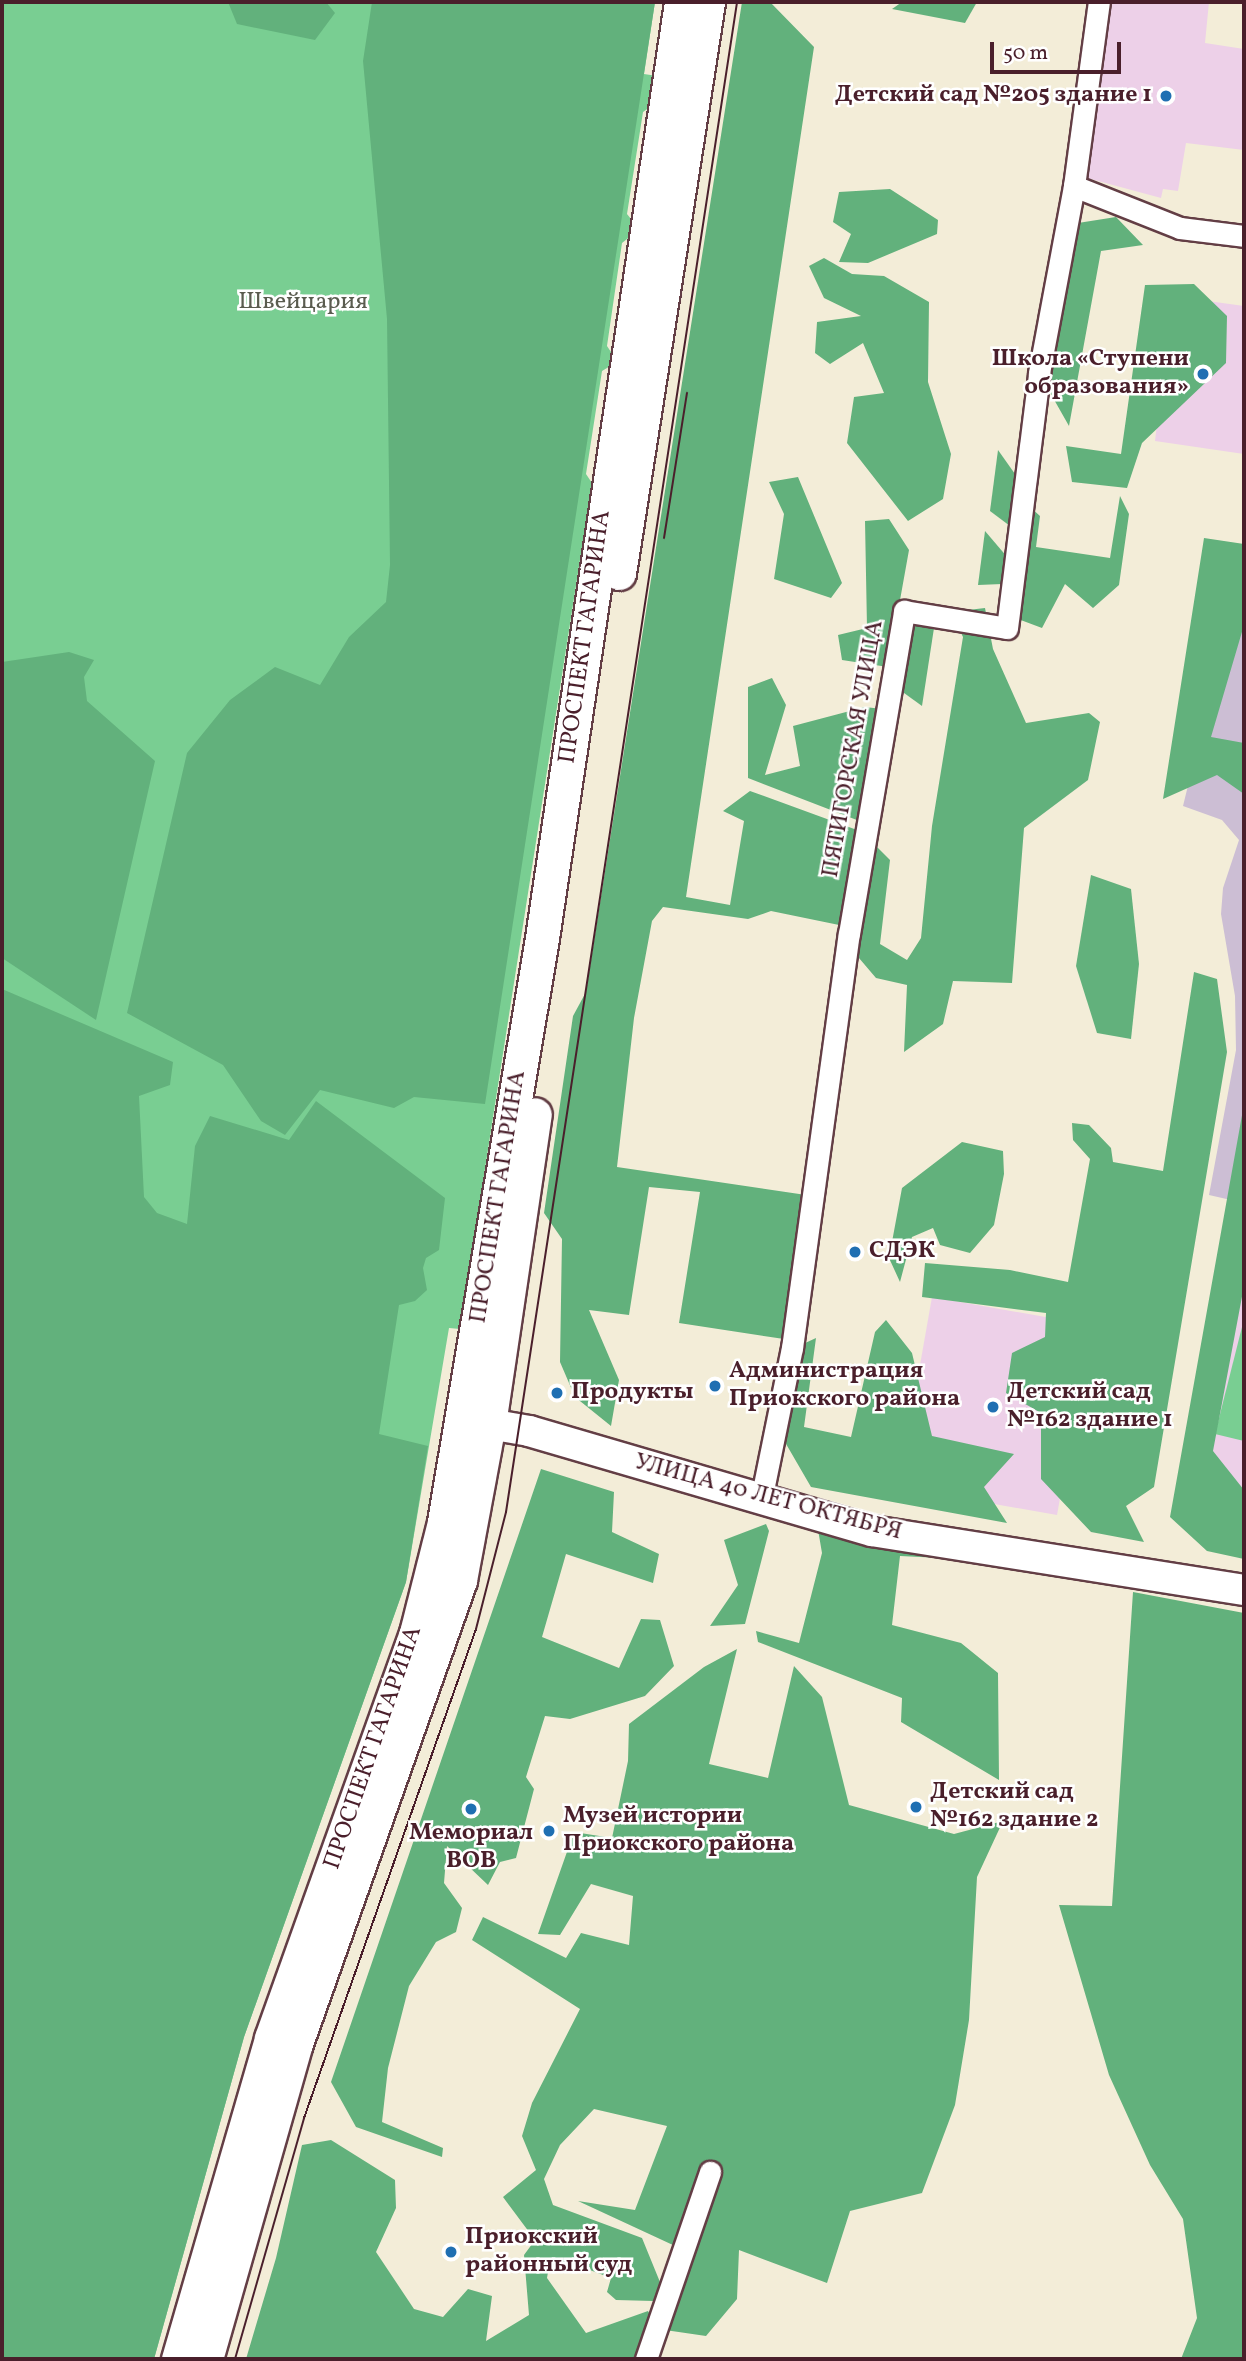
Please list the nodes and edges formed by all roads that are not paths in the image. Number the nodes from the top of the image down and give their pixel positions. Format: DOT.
graph roads {
  1 [pos="681,2"];
  2 [pos="708,2"];
  3 [pos="1099,2"];
  4 [pos="1074,186"];
  5 [pos="1244,236"];
  6 [pos="475,1422"];
  7 [pos="761,1500"];
  8 [pos="1244,1590"];
  9 [pos="710,2172"];
  10 [pos="178,2359"];
  11 [pos="206,2359"];
  12 [pos="646,2359"];
  1 -- 6 [label="main road, ПРОСПЕКТ ГАГАРИНА"];
  2 -- 6 [label="main road, ПРОСПЕКТ ГАГАРИНА"];
  3 -- 4 [label="street, ПЯТИГОРСКАЯ УЛИЦА"];
  4 -- 5 [label="street"];
  4 -- 7 [label="street, ПЯТИГОРСКАЯ УЛИЦА"];
  6 -- 7 [label="street, УЛИЦА 40 ЛЕТ ОКТЯБРЯ"];
  6 -- 10 [label="main road, ПРОСПЕКТ ГАГАРИНА"];
  6 -- 11 [label="main road, ПРОСПЕКТ ГАГАРИНА"];
  7 -- 8 [label="street, УЛИЦА 40 ЛЕТ ОКТЯБРЯ"];
  9 -- 12 [label="street"];
}
